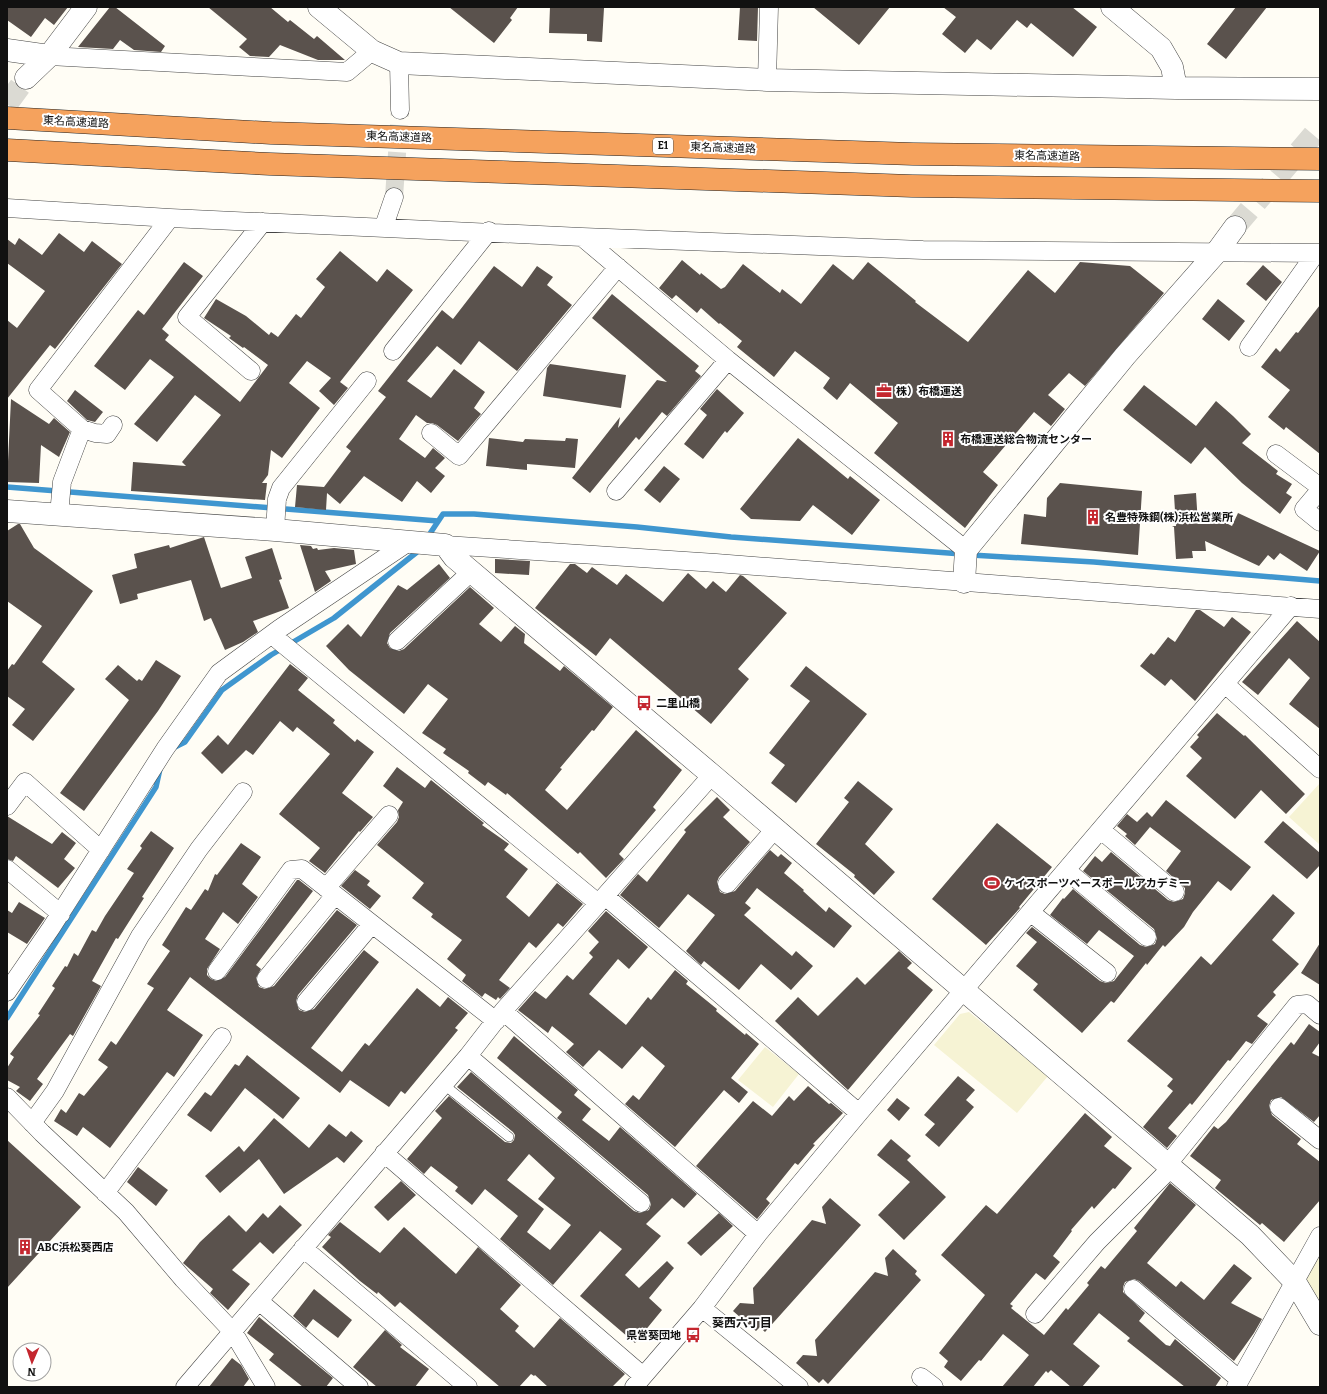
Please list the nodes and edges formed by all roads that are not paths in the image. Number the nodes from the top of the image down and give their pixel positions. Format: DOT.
graph roads {
  1 [pos="86,7"];
  2 [pos="319,7"];
  3 [pos="769,7"];
  4 [pos="1112,7"];
  5 [pos="7,50"];
  6 [pos="372,51"];
  7 [pos="49,56"];
  8 [pos="399,63"];
  9 [pos="26,78"];
  10 [pos="767,80"];
  11 [pos="1176,88"];
  12 [pos="1320,89"];
  13 [pos="400,110"];
  14 [pos="7,118"];
  15 [pos="7,150"];
  16 [pos="1320,159"];
  17 [pos="1320,191"];
  18 [pos="394,197"];
  19 [pos="7,208"];
  20 [pos="170,218"];
  21 [pos="263,222"];
  22 [pos="384,226"];
  23 [pos="1234,227"];
  24 [pos="489,231"];
  25 [pos="582,237"];
  26 [pos="1216,253"];
  27 [pos="1318,253"];
  28 [pos="618,267"];
  29 [pos="1249,347"];
  30 [pos="392,351"];
  31 [pos="728,360"];
  32 [pos="251,370"];
  33 [pos="367,381"];
  34 [pos="113,426"];
  35 [pos="82,429"];
  36 [pos="431,433"];
  37 [pos="1276,454"];
  38 [pos="1320,488"];
  39 [pos="616,491"];
  40 [pos="60,510"];
  41 [pos="7,511"];
  42 [pos="1320,522"];
  43 [pos="275,525"];
  44 [pos="410,541"];
  45 [pos="445,545"];
  46 [pos="966,550"];
  47 [pos="471,572"];
  48 [pos="964,582"];
  49 [pos="1291,606"];
  50 [pos="1320,609"];
  51 [pos="272,635"];
  52 [pos="397,641"];
  53 [pos="1225,684"];
  54 [pos="1320,769"];
  55 [pos="712,775"];
  56 [pos="243,792"];
  57 [pos="7,806"];
  58 [pos="389,815"];
  59 [pos="775,829"];
  60 [pos="1101,830"];
  61 [pos="101,850"];
  62 [pos="7,869"];
  63 [pos="1066,870"];
  64 [pos="727,884"];
  65 [pos="330,892"];
  66 [pos="1175,892"];
  67 [pos="602,900"];
  68 [pos="1030,912"];
  69 [pos="61,914"];
  70 [pos="372,924"];
  71 [pos="1147,937"];
  72 [pos="217,971"];
  73 [pos="1107,973"];
  74 [pos="266,979"];
  75 [pos="964,990"];
  76 [pos="7,992"];
  77 [pos="306,1002"];
  78 [pos="1320,1015"];
  79 [pos="500,1016"];
  80 [pos="222,1037"];
  81 [pos="468,1056"];
  82 [pos="443,1084"];
  83 [pos="7,1098"];
  84 [pos="1279,1107"];
  85 [pos="859,1113"];
  86 [pos="32,1123"];
  87 [pos="509,1137"];
  88 [pos="1320,1140"];
  89 [pos="384,1153"];
  90 [pos="1169,1166"];
  91 [pos="105,1192"];
  92 [pos="641,1203"];
  93 [pos="758,1234"];
  94 [pos="1319,1240"];
  95 [pos="304,1248"];
  96 [pos="1295,1282"];
  97 [pos="1133,1290"];
  98 [pos="259,1301"];
  99 [pos="702,1308"];
  100 [pos="1035,1314"];
  101 [pos="1320,1324"];
  102 [pos="233,1332"];
  103 [pos="638,1382"];
  104 [pos="1238,1384"];
  105 [pos="185,1387"];
  106 [pos="266,1387"];
  107 [pos="359,1387"];
  108 [pos="468,1387"];
  109 [pos="799,1387"];
  1 -- 7 [label="street"];
  2 -- 6 [label="street"];
  3 -- 10 [label="street"];
  4 -- 11 [label="street"];
  5 -- 7 [label="street"];
  6 -- 7 [label="street"];
  6 -- 8 [label="street"];
  7 -- 9 [label="street"];
  8 -- 10 [label="street"];
  8 -- 13 [label="street"];
  10 -- 11 [label="street"];
  11 -- 12 [label="street"];
  14 -- 16 [label="highway, 東名高速道路 / E1"];
  15 -- 17 [label="highway"];
  18 -- 22 [label="street"];
  19 -- 20 [label="street"];
  20 -- 21 [label="street"];
  20 -- 35 [label="street"];
  21 -- 22 [label="street"];
  21 -- 32 [label="street"];
  22 -- 24 [label="street"];
  23 -- 26 [label="street"];
  24 -- 25 [label="street"];
  24 -- 30 [label="street"];
  25 -- 26 [label="street"];
  25 -- 28 [label="street"];
  26 -- 27 [label="street"];
  26 -- 46 [label="street"];
  27 -- 29 [label="street"];
  28 -- 31 [label="street"];
  28 -- 36 [label="street"];
  31 -- 39 [label="street"];
  31 -- 46 [label="street"];
  33 -- 43 [label="street"];
  34 -- 35 [label="street"];
  35 -- 40 [label="street"];
  37 -- 38 [label="street"];
  38 -- 42 [label="street"];
  40 -- 41 [label="street"];
  40 -- 43 [label="street"];
  43 -- 44 [label="street"];
  44 -- 45 [label="street"];
  44 -- 51 [label="street"];
  45 -- 47 [label="street"];
  45 -- 48 [label="street"];
  46 -- 48 [label="street"];
  47 -- 52 [label="street"];
  47 -- 55 [label="street"];
  48 -- 49 [label="street"];
  49 -- 50 [label="street"];
  49 -- 53 [label="street"];
  51 -- 61 [label="street"];
  51 -- 67 [label="street"];
  53 -- 54 [label="street"];
  53 -- 60 [label="street"];
  55 -- 59 [label="street"];
  55 -- 67 [label="street"];
  56 -- 86 [label="street"];
  57 -- 61 [label="street"];
  58 -- 65 [label="street"];
  59 -- 64 [label="street"];
  59 -- 75 [label="street"];
  60 -- 63 [label="street"];
  60 -- 66 [label="street"];
  61 -- 69 [label="street"];
  62 -- 69 [label="street"];
  63 -- 68 [label="street"];
  63 -- 71 [label="street"];
  65 -- 70 [label="street"];
  65 -- 72 [label="street"];
  65 -- 74 [label="street"];
  67 -- 79 [label="street"];
  67 -- 85 [label="street"];
  68 -- 73 [label="street"];
  68 -- 75 [label="street"];
  69 -- 76 [label="street"];
  70 -- 77 [label="street"];
  70 -- 79 [label="street"];
  75 -- 85 [label="street"];
  75 -- 90 [label="street"];
  78 -- 90 [label="street"];
  79 -- 81 [label="street"];
  79 -- 93 [label="street"];
  80 -- 91 [label="street"];
  81 -- 82 [label="street"];
  81 -- 92 [label="street"];
  82 -- 87 [label="lane"];
  82 -- 89 [label="street"];
  83 -- 86 [label="street"];
  84 -- 88 [label="street"];
  85 -- 93 [label="street"];
  86 -- 91 [label="street"];
  89 -- 95 [label="street"];
  89 -- 103 [label="street"];
  90 -- 96 [label="street"];
  90 -- 100 [label="street"];
  91 -- 102 [label="street"];
  93 -- 99 [label="street"];
  94 -- 96 [label="street"];
  95 -- 98 [label="street"];
  95 -- 108 [label="street"];
  96 -- 101 [label="street"];
  96 -- 104 [label="street"];
  97 -- 104 [label="street"];
  98 -- 102 [label="street"];
  98 -- 107 [label="street"];
  99 -- 103 [label="street"];
  99 -- 109 [label="street"];
  102 -- 105 [label="street"];
  102 -- 106 [label="street"];
}
